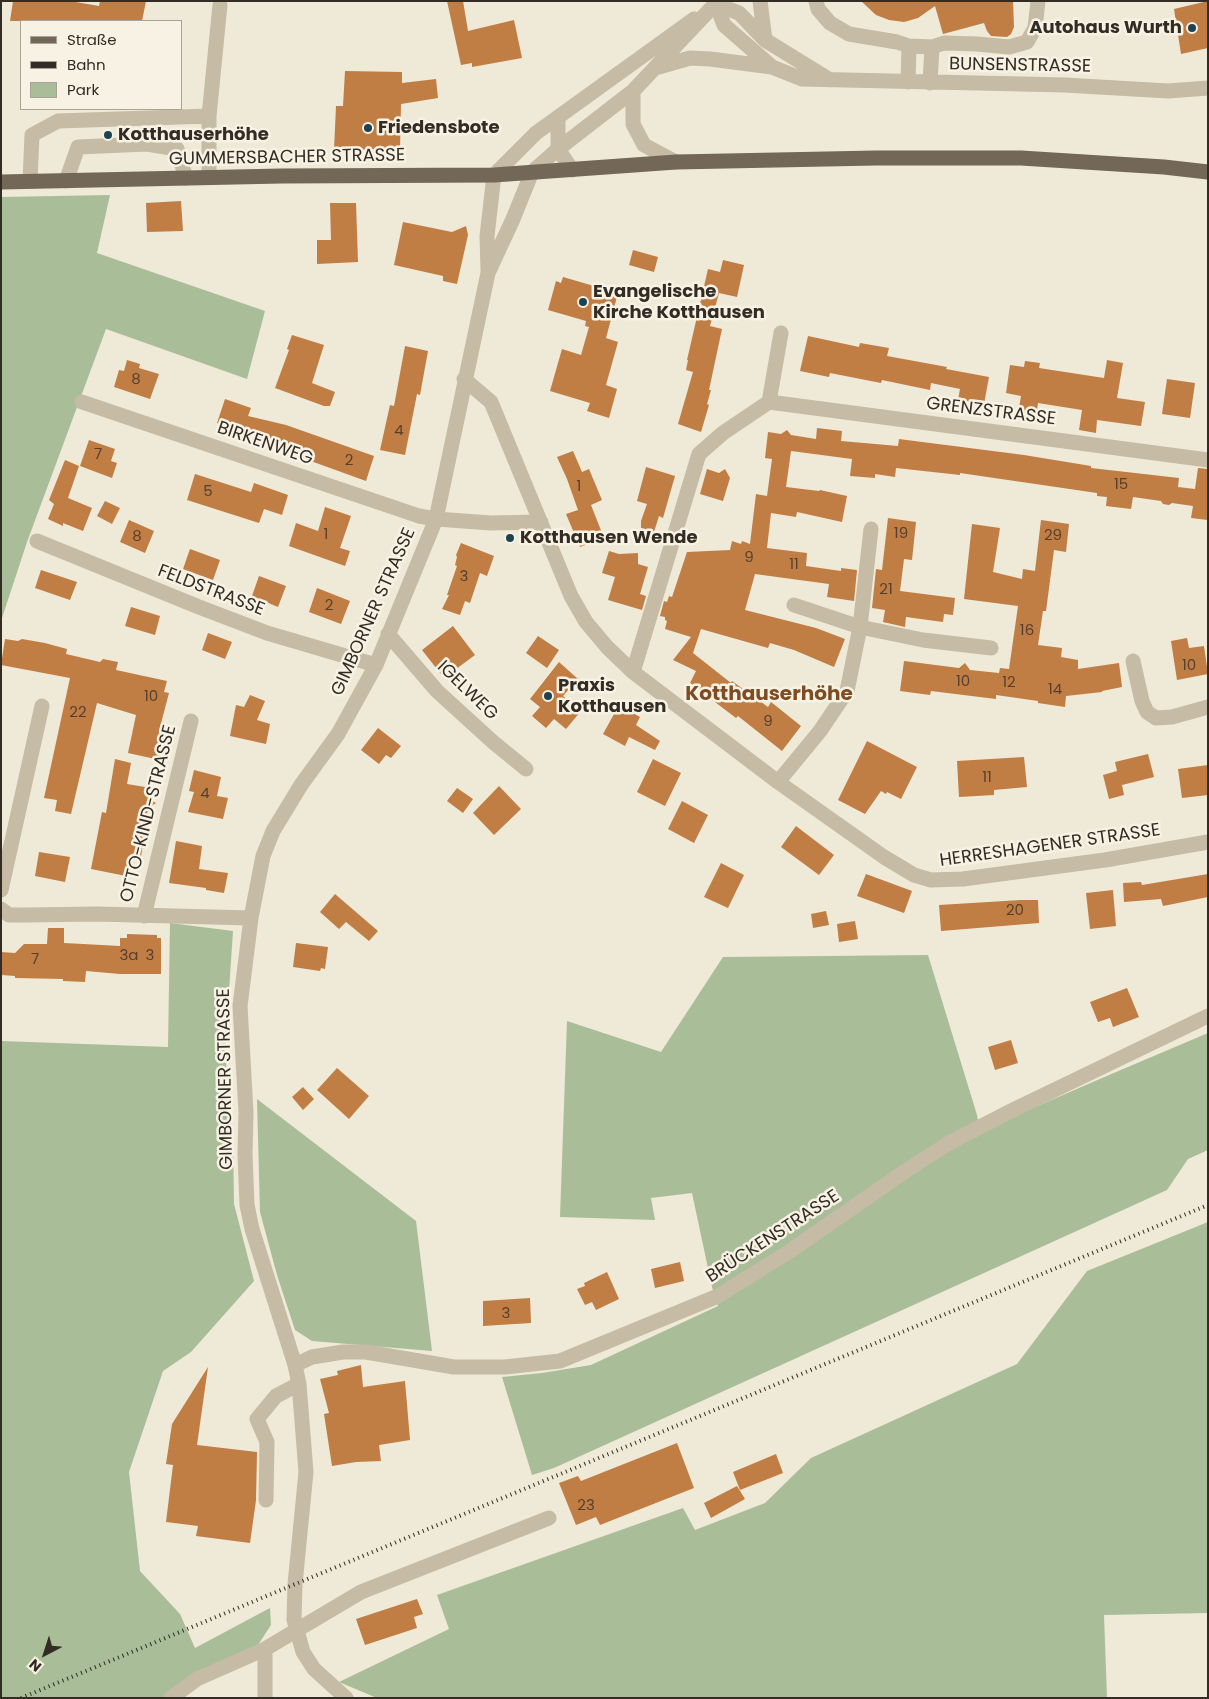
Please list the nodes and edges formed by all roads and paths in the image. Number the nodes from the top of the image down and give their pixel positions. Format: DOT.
graph roads {
  1 [pos="760,1"];
  2 [pos="816,1"];
  3 [pos="1038,1"];
  4 [pos="717,2"];
  5 [pos="220,5"];
  6 [pos="765,40"];
  7 [pos="909,46"];
  8 [pos="932,47"];
  9 [pos="657,68"];
  10 [pos="772,68"];
  11 [pos="832,81"];
  12 [pos="908,82"];
  13 [pos="930,83"];
  14 [pos="1208,88"];
  15 [pos="633,91"];
  16 [pos="209,116"];
  17 [pos="558,118"];
  18 [pos="558,149"];
  19 [pos="676,162"];
  20 [pos="572,170"];
  21 [pos="532,172"];
  22 [pos="1208,172"];
  23 [pos="494,175"];
  24 [pos="209,177"];
  25 [pos="186,178"];
  26 [pos="66,180"];
  27 [pos="30,181"];
  28 [pos="1,182"];
  29 [pos="488,273"];
  30 [pos="782,333"];
  31 [pos="464,379"];
  32 [pos="82,402"];
  33 [pos="769,402"];
  34 [pos="1208,460"];
  35 [pos="436,519"];
  36 [pos="541,522"];
  37 [pos="871,528"];
  38 [pos="37,541"];
  39 [pos="794,605"];
  40 [pos="860,627"];
  41 [pos="388,634"];
  42 [pos="992,648"];
  43 [pos="1133,661"];
  44 [pos="376,665"];
  45 [pos="633,672"];
  46 [pos="42,706"];
  47 [pos="1208,707"];
  48 [pos="191,721"];
  49 [pos="526,769"];
  50 [pos="778,782"];
  51 [pos="1208,842"];
  52 [pos="1,890"];
  53 [pos="1,909"];
  54 [pos="144,916"];
  55 [pos="251,918"];
  56 [pos="1208,1016"];
  57 [pos="295,1365"];
  58 [pos="299,1384"];
  59 [pos="266,1500"];
  60 [pos="549,1518"];
  61 [pos="296,1632"];
  62 [pos="265,1649"];
  63 [pos="171,1698"];
  64 [pos="264,1698"];
  65 [pos="346,1698"];
  1 -- 6 [label="street"];
  2 -- 7 [label="street"];
  3 -- 8 [label="street"];
  4 -- 6 [label="street"];
  4 -- 9 [label="street"];
  4 -- 10 [label="street, BUNSENSTRASSE"];
  4 -- 17 [label="street"];
  5 -- 16 [label="street"];
  6 -- 11 [label="street"];
  7 -- 8 [label="street"];
  7 -- 12 [label="street"];
  8 -- 13 [label="street"];
  9 -- 10 [label="street, BUNSENSTRASSE"];
  9 -- 15 [label="street"];
  10 -- 11 [label="street, BUNSENSTRASSE"];
  11 -- 12 [label="street, BUNSENSTRASSE"];
  12 -- 13 [label="street, BUNSENSTRASSE"];
  13 -- 14 [label="street, BUNSENSTRASSE"];
  15 -- 18 [label="street"];
  15 -- 19 [label="street"];
  16 -- 24 [label="street"];
  16 -- 27 [label="street"];
  17 -- 18 [label="street"];
  17 -- 23 [label="street"];
  18 -- 20 [label="street"];
  18 -- 21 [label="street"];
  19 -- 20 [label="main road, GUMMERSBACHER STRASSE"];
  19 -- 22 [label="main road, GUMMERSBACHER STRASSE"];
  20 -- 21 [label="main road, GUMMERSBACHER STRASSE"];
  21 -- 23 [label="main road, GUMMERSBACHER STRASSE"];
  21 -- 29 [label="street, GIMBORNER STRASSE"];
  23 -- 24 [label="main road, GUMMERSBACHER STRASSE"];
  23 -- 29 [label="street, GIMBORNER STRASSE"];
  24 -- 25 [label="main road, GUMMERSBACHER STRASSE"];
  25 -- 26 [label="main road, GUMMERSBACHER STRASSE"];
  25 -- 26 [label="street"];
  26 -- 27 [label="main road, GUMMERSBACHER STRASSE"];
  27 -- 28 [label="main road, GUMMERSBACHER STRASSE"];
  29 -- 31 [label="street, GIMBORNER STRASSE"];
  30 -- 33 [label="street"];
  31 -- 35 [label="street, GIMBORNER STRASSE"];
  31 -- 36 [label="street, HERRESHAGENER STRASSE"];
  32 -- 35 [label="street, BIRKENWEG"];
  33 -- 34 [label="street, GRENZSTRASSE"];
  33 -- 45 [label="street"];
  35 -- 36 [label="street"];
  35 -- 41 [label="street, GIMBORNER STRASSE"];
  36 -- 45 [label="street, HERRESHAGENER STRASSE"];
  37 -- 40 [label="street"];
  38 -- 44 [label="street, FELDSTRASSE"];
  39 -- 40 [label="street"];
  40 -- 42 [label="street"];
  40 -- 50 [label="street"];
  41 -- 44 [label="street, GIMBORNER STRASSE"];
  41 -- 49 [label="street, IGELWEG"];
  43 -- 47 [label="street"];
  44 -- 55 [label="street, GIMBORNER STRASSE"];
  45 -- 50 [label="street, HERRESHAGENER STRASSE"];
  46 -- 52 [label="street"];
  48 -- 54 [label="street, OTTO-KIND-STRASSE"];
  50 -- 51 [label="street, HERRESHAGENER STRASSE"];
  53 -- 54 [label="street, OTTO-KIND-STRASSE"];
  54 -- 55 [label="street, OTTO-KIND-STRASSE"];
  55 -- 57 [label="street, GIMBORNER STRASSE"];
  56 -- 57 [label="street, BRÜCKENSTRASSE"];
  57 -- 58 [label="street, GIMBORNER STRASSE"];
  58 -- 59 [label="street"];
  58 -- 61 [label="street, GIMBORNER STRASSE"];
  60 -- 61 [label="street"];
  61 -- 62 [label="street"];
  61 -- 65 [label="street, GIMBORNER STRASSE"];
  62 -- 63 [label="street"];
  62 -- 64 [label="street"];
}
